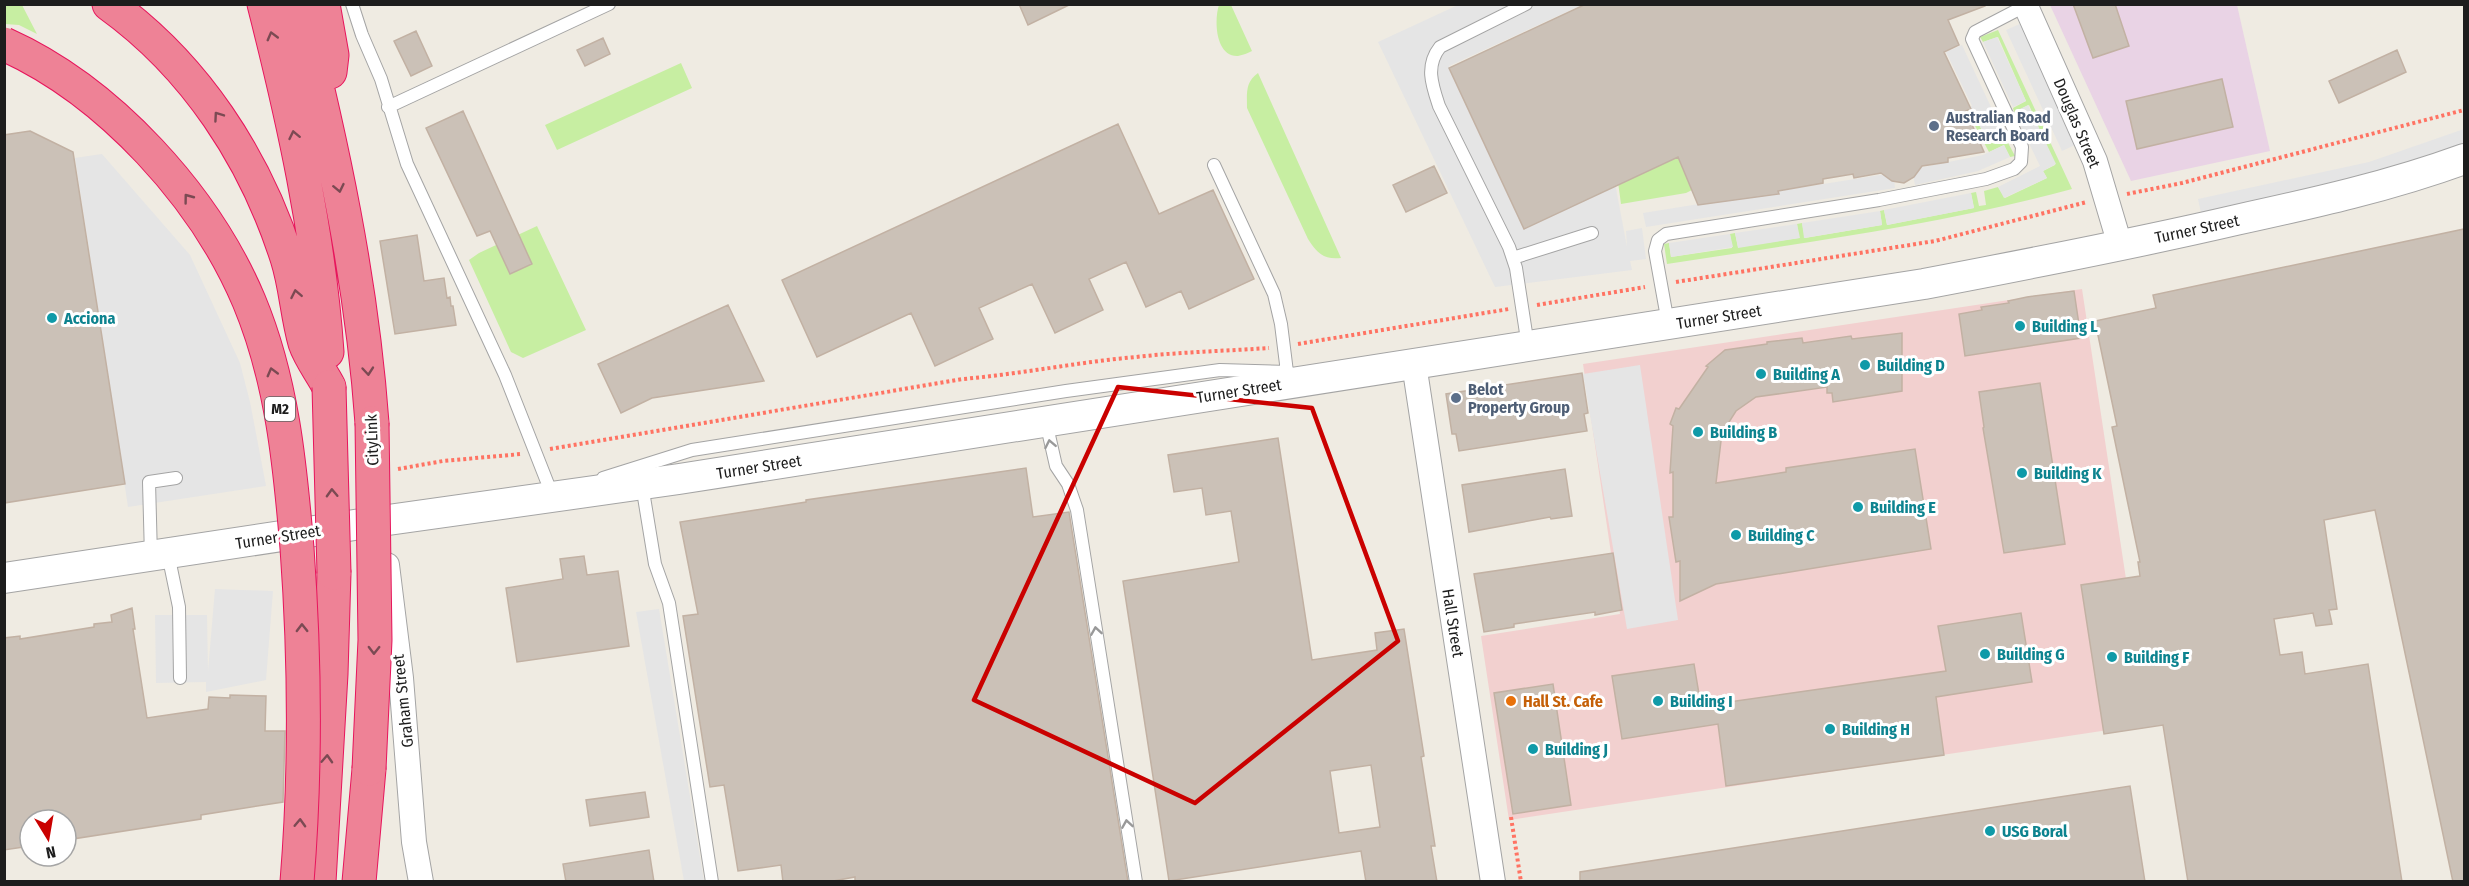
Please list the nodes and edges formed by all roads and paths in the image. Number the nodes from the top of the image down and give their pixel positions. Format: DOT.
graph roads {
  1 [pos="109,4"];
  2 [pos="264,4"];
  3 [pos="297,4"];
  4 [pos="323,4"];
  5 [pos="352,4"];
  6 [pos="609,4"];
  7 [pos="1526,4"];
  8 [pos="2025,5"];
  9 [pos="4,44"];
  10 [pos="322,59"];
  11 [pos="388,107"];
  12 [pos="2464,110"];
  13 [pos="2464,159"];
  14 [pos="1214,165"];
  15 [pos="2106,198"];
  16 [pos="1592,233"];
  17 [pos="2120,245"];
  18 [pos="1513,258"];
  19 [pos="1661,284"];
  20 [pos="1522,307"];
  21 [pos="1669,325"];
  22 [pos="1284,346"];
  23 [pos="1528,346"];
  24 [pos="1414,364"];
  25 [pos="1287,372"];
  26 [pos="1339,375"];
  27 [pos="329,387"];
  28 [pos="1046,422"];
  29 [pos="536,451"];
  30 [pos="389,471"];
  31 [pos="176,478"];
  32 [pos="642,485"];
  33 [pos="554,497"];
  34 [pos="381,521"];
  35 [pos="159,554"];
  36 [pos="4,578"];
  37 [pos="180,678"];
  38 [pos="1511,817"];
  39 [pos="297,882"];
  40 [pos="320,882"];
  41 [pos="359,882"];
  42 [pos="421,882"];
  43 [pos="712,882"];
  44 [pos="1136,882"];
  45 [pos="1493,882"];
  46 [pos="1521,882"];
  27 -- 1 [label="highway, one-way"];
  27 -- 2 [label="highway, one-way"];
  3 -- 10 [label="highway"];
  4 -- 10 [label="highway"];
  5 -- 11 [label="lane"];
  6 -- 11 [label="lane"];
  7 -- 18 [label="lane"];
  8 -- 15 [label="street, Douglas Street"];
  8 -- 19 [label="lane"];
  39 -- 9 [label="highway, M2, one-way, bridge"];
  10 -- 41 [label="highway, CityLink, one-way, bridge"];
  11 -- 29 [label="lane"];
  12 -- 15 [label="path"];
  13 -- 17 [label="street, Turner Street"];
  14 -- 22 [label="lane"];
  15 -- 17 [label="street, Douglas Street"];
  15 -- 19 [label="path"];
  16 -- 18 [label="lane"];
  17 -- 21 [label="street, Turner Street"];
  18 -- 20 [label="lane"];
  19 -- 20 [label="path"];
  19 -- 21 [label="lane"];
  20 -- 22 [label="path"];
  20 -- 23 [label="lane"];
  21 -- 23 [label="street, Turner Street"];
  22 -- 25 [label="lane"];
  22 -- 29 [label="path"];
  23 -- 24 [label="street, Turner Street"];
  24 -- 26 [label="street, Turner Street"];
  24 -- 45 [label="street, Hall Street"];
  25 -- 26 [label="lane"];
  25 -- 33 [label="lane"];
  26 -- 28 [label="street, Turner Street"];
  40 -- 27 [label="highway, one-way, bridge"];
  28 -- 32 [label="street, Turner Street"];
  44 -- 28 [label="lane, one-way"];
  29 -- 30 [label="path"];
  29 -- 33 [label="lane"];
  31 -- 35 [label="lane"];
  32 -- 33 [label="street, Turner Street"];
  32 -- 43 [label="lane"];
  33 -- 34 [label="street, Turner Street"];
  34 -- 35 [label="street, Turner Street"];
  34 -- 42 [label="street, Graham Street"];
  35 -- 36 [label="street, Turner Street"];
  35 -- 37 [label="lane"];
  38 -- 46 [label="path"];
}
